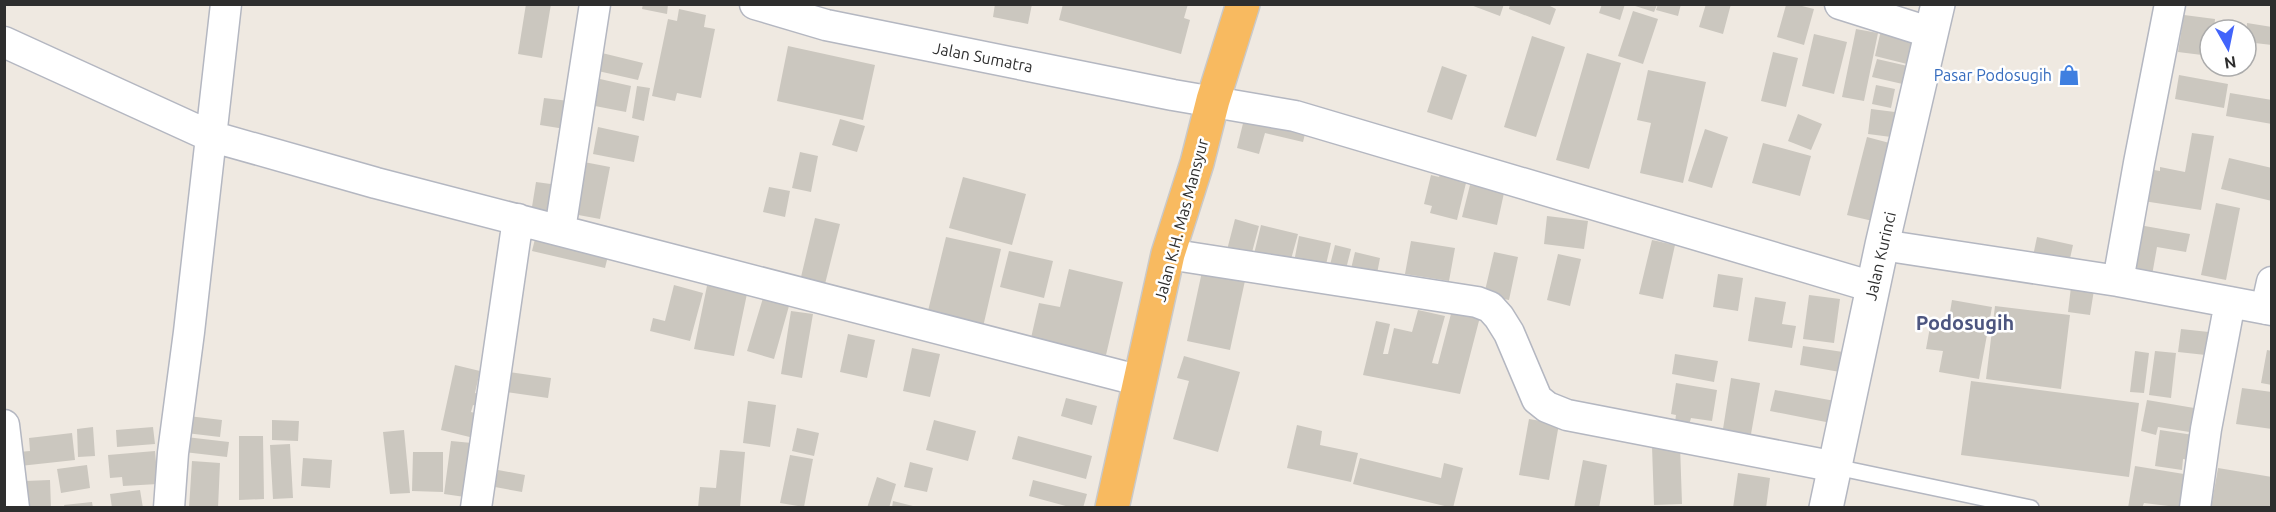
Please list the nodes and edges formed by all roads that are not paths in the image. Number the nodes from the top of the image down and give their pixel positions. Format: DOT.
graph roads {
  1 [pos="226,4"];
  2 [pos="595,4"];
  3 [pos="755,4"];
  4 [pos="1243,4"];
  5 [pos="1840,4"];
  6 [pos="2170,4"];
  7 [pos="827,15"];
  8 [pos="1935,19"];
  9 [pos="4,42"];
  10 [pos="1213,100"];
  11 [pos="210,136"];
  12 [pos="518,219"];
  13 [pos="560,230"];
  14 [pos="1882,245"];
  15 [pos="1168,254"];
  16 [pos="2118,281"];
  17 [pos="1873,287"];
  18 [pos="2270,300"];
  19 [pos="2230,302"];
  20 [pos="1141,381"];
  21 [pos="4,425"];
  22 [pos="1836,467"];
  23 [pos="14,507"];
  24 [pos="169,507"];
  25 [pos="476,507"];
  26 [pos="1112,507"];
  27 [pos="1826,507"];
  28 [pos="2031,507"];
  29 [pos="2194,507"];
  1 -- 11 [label="street"];
  2 -- 13 [label="street"];
  3 -- 7 [label="street, Jalan Sumatra"];
  4 -- 10 [label="highway, Jalan K.H. Mas Mansyur"];
  5 -- 8 [label="street"];
  6 -- 16 [label="street"];
  7 -- 10 [label="street, Jalan Sumatra"];
  8 -- 14 [label="street, Jalan Kurinci"];
  9 -- 11 [label="street"];
  10 -- 15 [label="highway, Jalan K.H. Mas Mansyur"];
  10 -- 17 [label="street, Jalan Sumatra"];
  11 -- 12 [label="street"];
  11 -- 24 [label="street"];
  12 -- 13 [label="street"];
  12 -- 25 [label="street"];
  13 -- 20 [label="street"];
  14 -- 16 [label="street"];
  14 -- 17 [label="street, Jalan Kurinci"];
  15 -- 20 [label="highway, Jalan K.H. Mas Mansyur"];
  15 -- 22 [label="street"];
  16 -- 19 [label="street"];
  17 -- 22 [label="street, Jalan Kurinci"];
  18 -- 19 [label="street"];
  19 -- 29 [label="street"];
  20 -- 26 [label="highway, Jalan K.H. Mas Mansyur"];
  21 -- 23 [label="street"];
  22 -- 27 [label="street, Jalan Kurinci"];
  22 -- 28 [label="lane"];
}
